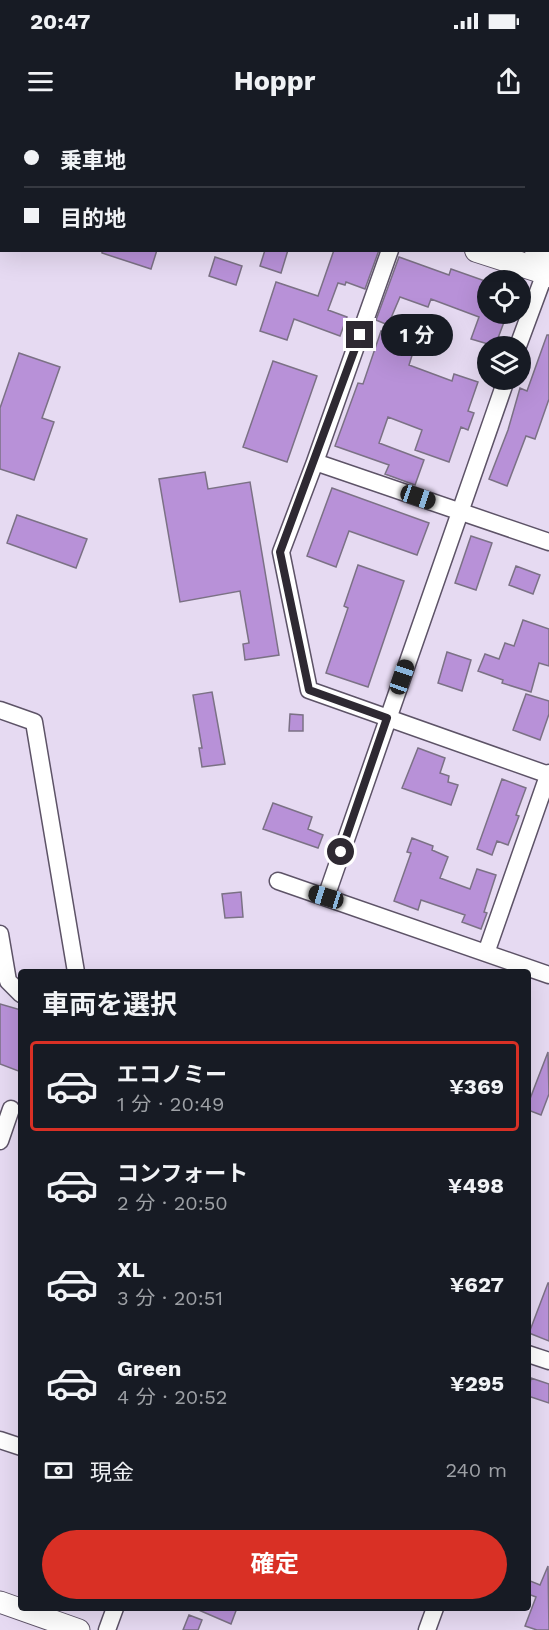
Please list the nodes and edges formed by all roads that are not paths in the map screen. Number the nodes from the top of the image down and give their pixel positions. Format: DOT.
graph roads {
  1 [pos="389,252"];
  2 [pos="487,252"];
  3 [pos="545,264"];
  4 [pos="521,336"];
  5 [pos="502,390"];
  6 [pos="315,462"];
  7 [pos="459,511"];
  8 [pos="549,542"];
  9 [pos="0,710"];
  10 [pos="387,718"];
  11 [pos="549,774"];
  12 [pos="278,881"];
  13 [pos="326,897"];
  14 [pos="0,934"];
  15 [pos="486,953"];
  16 [pos="75,969"];
  17 [pos="549,975"];
  18 [pos="18,991"];
  19 [pos="11,1109"];
  20 [pos="0,1141"];
  21 [pos="531,1355"];
  22 [pos="549,1361"];
  23 [pos="0,1440"];
  24 [pos="18,1446"];
  25 [pos="0,1602"];
  26 [pos="18,1608"];
  27 [pos="25,1611"];
  28 [pos="114,1611"];
  29 [pos="434,1611"];
  30 [pos="79,1630"];
  31 [pos="107,1630"];
  32 [pos="427,1630"];
  1 -- 6 [label="street"];
  2 -- 3 [label="main road"];
  3 -- 4 [label="street"];
  5 -- 7 [label="street"];
  6 -- 7 [label="street"];
  6 -- 10 [label="street"];
  7 -- 8 [label="street"];
  7 -- 10 [label="street"];
  9 -- 16 [label="street"];
  10 -- 11 [label="street"];
  10 -- 13 [label="street"];
  11 -- 15 [label="street"];
  12 -- 13 [label="street"];
  13 -- 15 [label="street"];
  14 -- 18 [label="street"];
  15 -- 17 [label="street"];
  19 -- 20 [label="street"];
  21 -- 22 [label="street"];
  23 -- 24 [label="street"];
  25 -- 26 [label="street"];
  27 -- 30 [label="street"];
  28 -- 31 [label="street"];
  29 -- 32 [label="street"];
}
